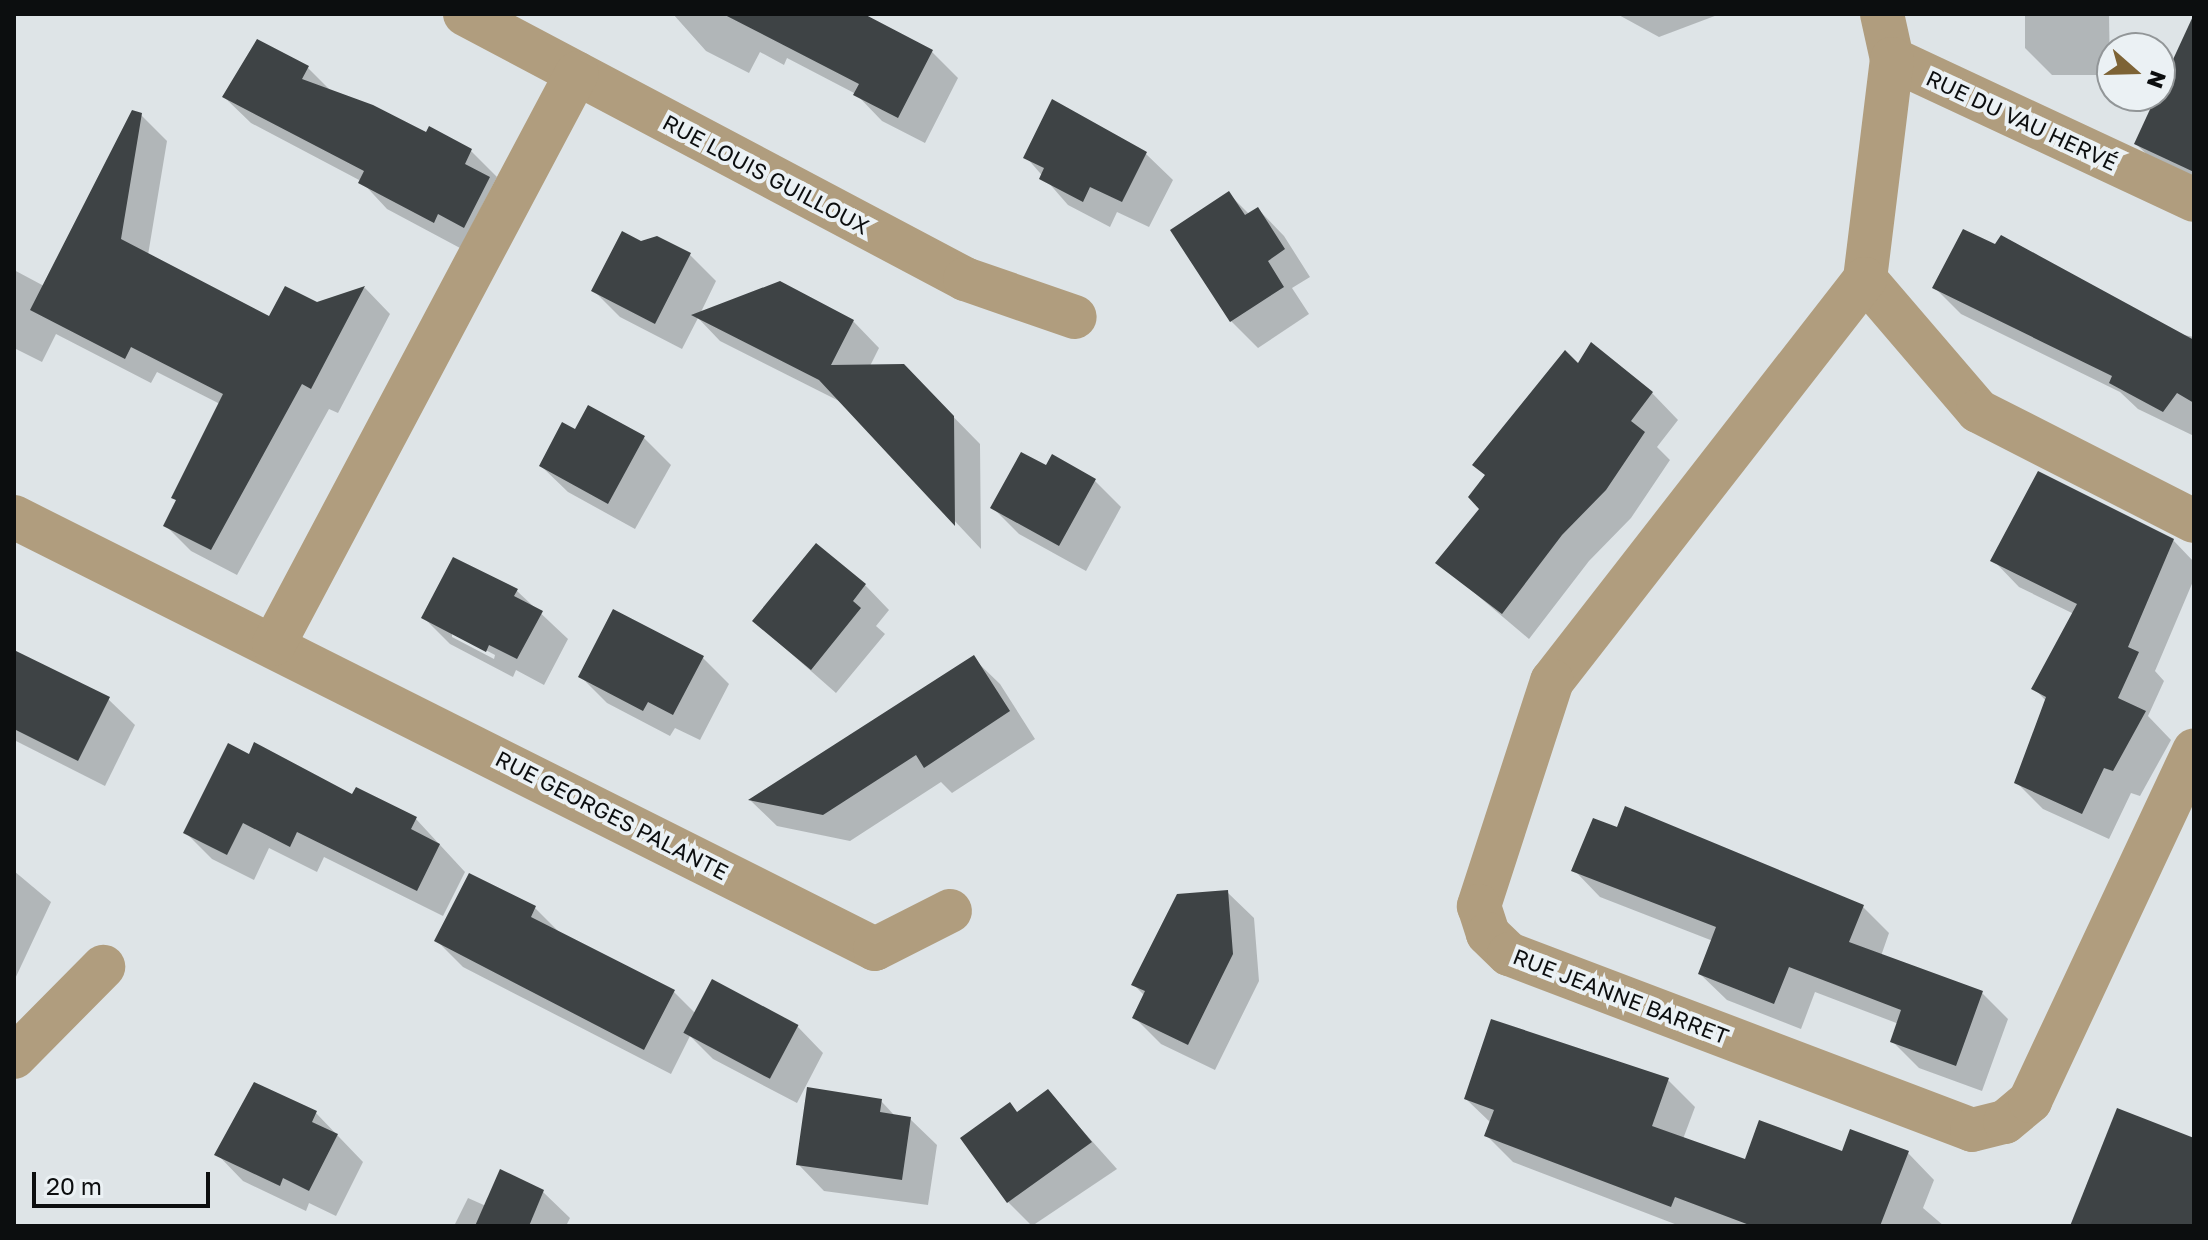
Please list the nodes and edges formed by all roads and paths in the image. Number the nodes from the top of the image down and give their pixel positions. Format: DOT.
graph roads {
  1 [pos="465,14"];
  2 [pos="1882,14"];
  3 [pos="1892,59"];
  4 [pos="577,73"];
  5 [pos="2194,200"];
  6 [pos="1865,279"];
  7 [pos="1075,317"];
  8 [pos="14,517"];
  9 [pos="2194,521"];
  10 [pos="274,644"];
  11 [pos="2194,751"];
  12 [pos="950,911"];
  13 [pos="103,967"];
  14 [pos="14,1057"];
  1 -- 4 [label="street, RUE LOUIS GUILLOUX"];
  2 -- 3 [label="street"];
  3 -- 5 [label="street, RUE DU VAU HERVÉ"];
  3 -- 6 [label="street"];
  4 -- 7 [label="street, RUE LOUIS GUILLOUX"];
  4 -- 10 [label="street"];
  6 -- 9 [label="street"];
  6 -- 11 [label="street, RUE JEANNE BARRET"];
  8 -- 10 [label="street, RUE GEORGES PALANTE"];
  10 -- 12 [label="street, RUE GEORGES PALANTE"];
  13 -- 14 [label="street"];
}
